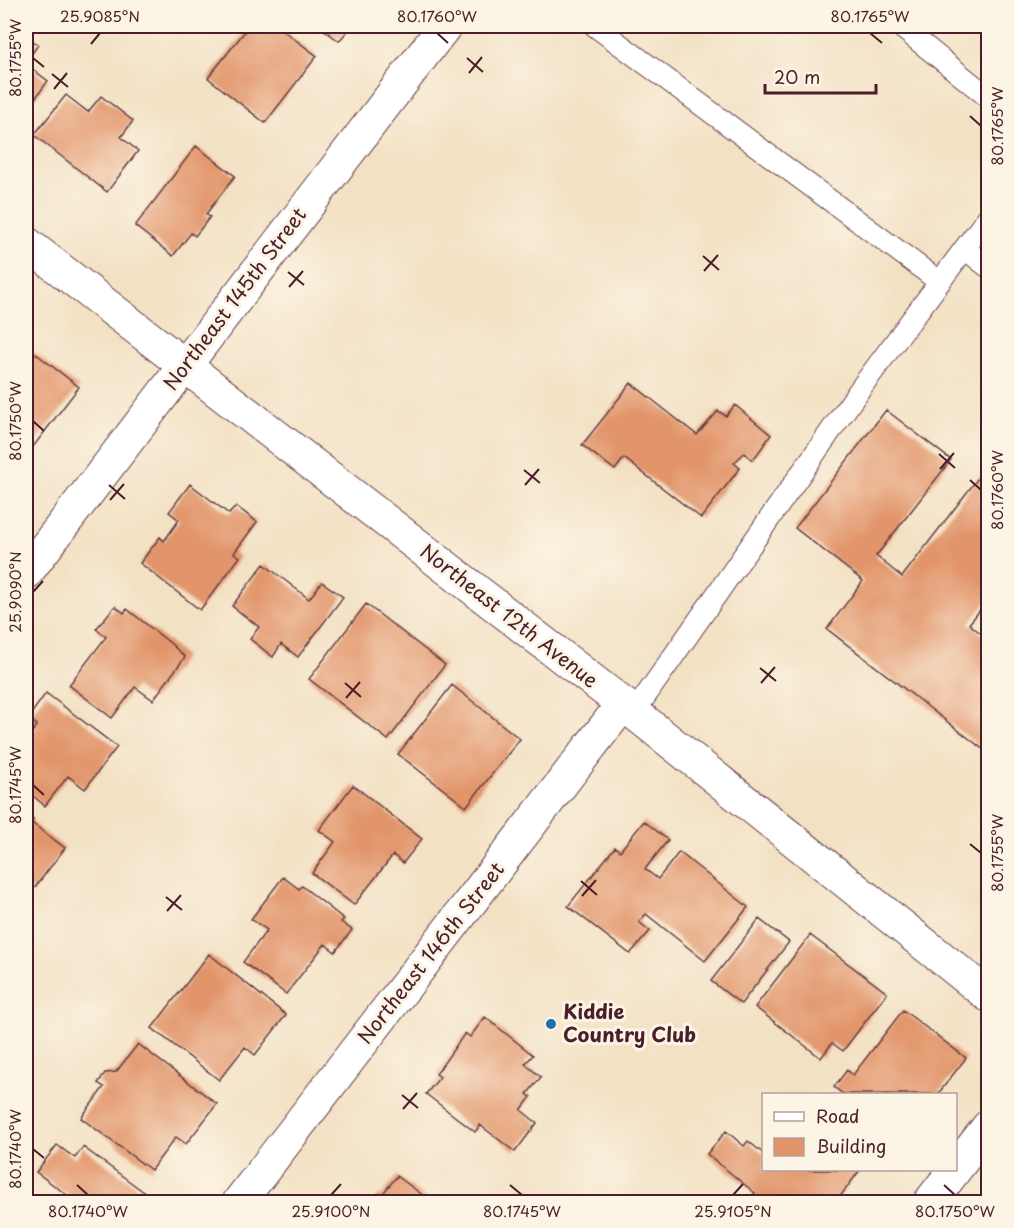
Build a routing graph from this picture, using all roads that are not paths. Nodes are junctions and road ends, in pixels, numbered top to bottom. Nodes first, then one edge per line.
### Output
1 (445, 26) edge
2 (595, 26) edge
3 (900, 26) edge
4 (988, 98) edge
5 (988, 217) edge
6 (26, 243) edge
7 (965, 249) junction
8 (988, 267) edge
9 (940, 282) junction
10 (184, 364) junction
11 (26, 573) edge
12 (628, 709) junction
13 (988, 995) edge
14 (988, 1127) edge
15 (957, 1168) edge
16 (954, 1171) edge
17 (239, 1203) edge
18 (930, 1203) edge

1 - 10 street, Northeast 145th Street
2 - 9 lane
3 - 4 lane
5 - 7 lane
6 - 10 street, Northeast 12th Avenue
7 - 8 lane
7 - 9 lane
9 - 12 lane
10 - 11 street, Northeast 145th Street
10 - 12 street, Northeast 12th Avenue
12 - 13 street, Northeast 12th Avenue
12 - 17 street, Northeast 146th Street
14 - 15 street
16 - 18 street

